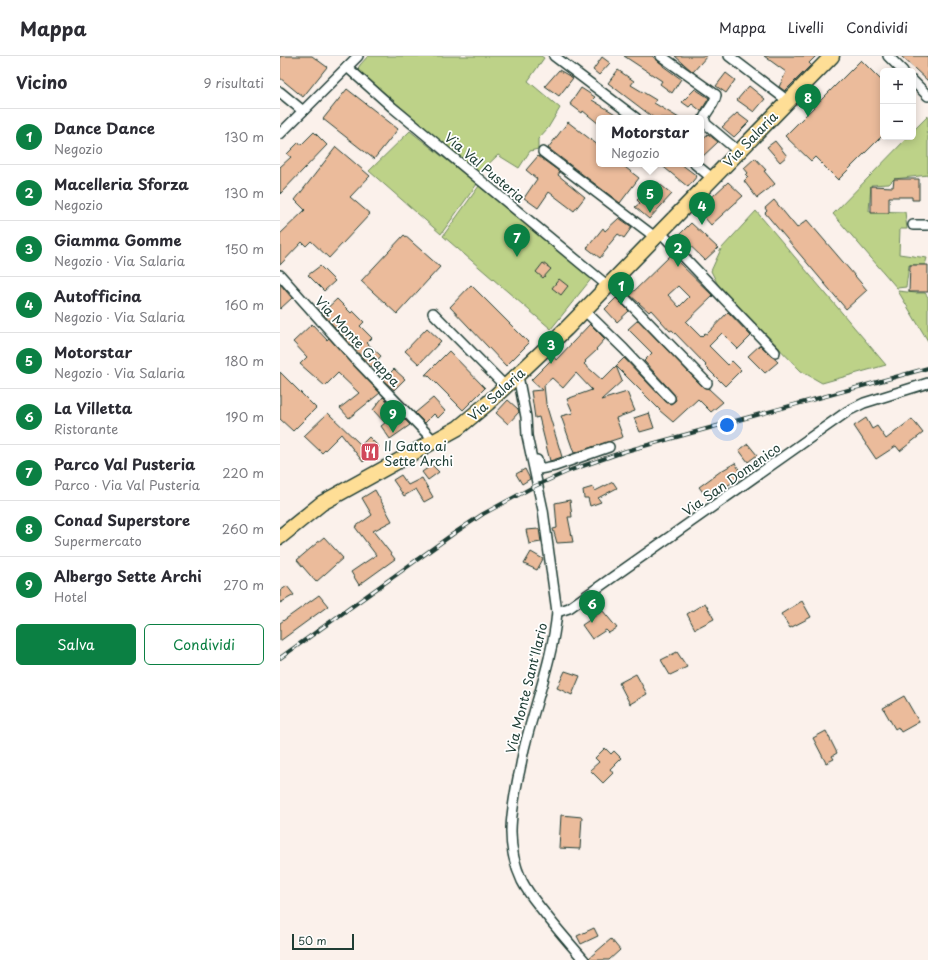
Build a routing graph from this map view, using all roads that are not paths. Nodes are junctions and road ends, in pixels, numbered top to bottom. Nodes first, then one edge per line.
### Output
1 (358, 56) edge
2 (554, 56) edge
3 (661, 56) edge
4 (729, 56) edge
5 (832, 56) edge
6 (888, 56) edge
7 (346, 68) junction
8 (900, 68) edge
9 (916, 84) edge
10 (280, 92) edge
11 (928, 96) edge
12 (788, 101) junction
13 (303, 111) junction
14 (632, 115) edge
15 (280, 134) edge
16 (738, 151) junction
17 (543, 152) dead end
18 (699, 167) edge
19 (712, 178) junction
20 (913, 225) dead end
21 (928, 225) edge
22 (658, 234) junction
23 (280, 275) edge
24 (609, 285) junction
25 (584, 310) junction
26 (434, 313) dead end
27 (775, 352) dead end
28 (518, 376) junction
29 (707, 382) dead end
30 (928, 383) edge
31 (506, 387) junction
32 (670, 398) dead end
33 (526, 427) junction
34 (434, 441) junction
35 (609, 447) dead end
36 (280, 537) edge
37 (557, 612) junction
38 (584, 960) edge

1 - 7 street
2 - 14 street
3 - 16 street
4 - 12 street
5 - 12 main road, Via Salaria
6 - 8 street
7 - 13 street
7 - 24 street, Via Val Pusteria
9 - 11 street
10 - 13 street
12 - 16 main road, Via Salaria
13 - 15 street
16 - 19 main road, Via Salaria
17 - 22 street
18 - 19 street
19 - 22 main road, Via Salaria
20 - 21 street
22 - 24 main road, Via Salaria
22 - 27 street
23 - 34 street, Via Monte Grappa
24 - 25 main road, Via Salaria
24 - 29 street, Via Val Pusteria
25 - 28 main road, Via Salaria
25 - 32 street
26 - 31 street
28 - 31 main road, Via Salaria
28 - 33 street, Via Monte Sant'Ilario
30 - 37 street, Via San Domenico
31 - 34 main road, Via Salaria
33 - 35 street
33 - 37 street, Via Monte Sant'Ilario
34 - 36 main road, Via Salaria
37 - 38 street, Via Monte Sant'Ilario

